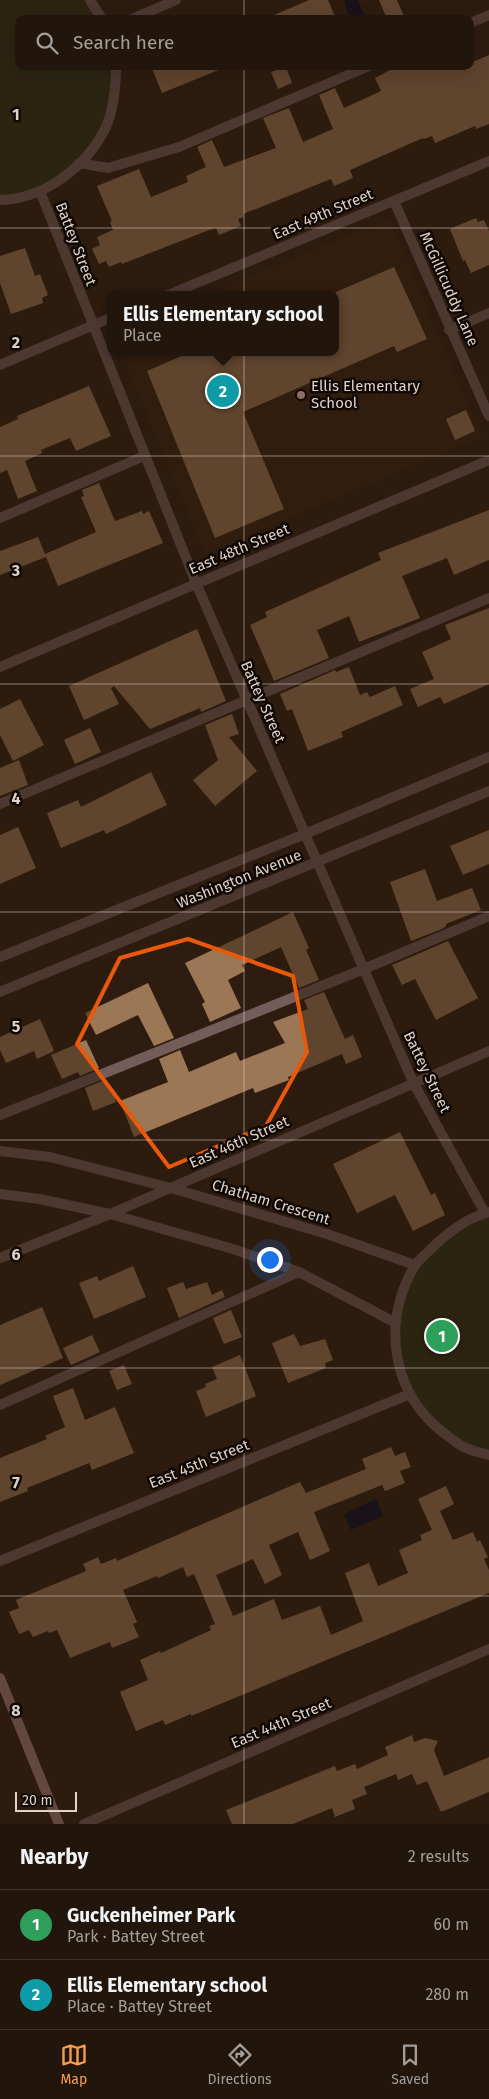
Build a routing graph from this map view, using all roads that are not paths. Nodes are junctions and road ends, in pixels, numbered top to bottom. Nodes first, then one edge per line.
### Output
1 (90, 0) edge
2 (176, 0) edge
3 (99, 15) edge
4 (141, 15) edge
5 (489, 15) edge
6 (474, 21) edge
7 (116, 70) edge
8 (360, 70) edge
9 (489, 162) edge
10 (79, 163) junction
11 (40, 191) junction
12 (4, 200) edge
13 (394, 201) junction
14 (0, 208) edge
15 (178, 291) edge
16 (489, 313) edge
17 (107, 319) edge
18 (92, 326) junction
19 (450, 330) junction
20 (0, 364) edge
21 (489, 416) edge
22 (144, 456) junction
23 (489, 460) edge
24 (0, 518) edge
25 (196, 583) junction
26 (489, 598) edge
27 (0, 666) edge
28 (247, 701) junction
29 (489, 757) edge
30 (489, 791) edge
31 (0, 804) edge
32 (305, 834) junction
33 (318, 863) junction
34 (489, 916) edge
35 (0, 957) edge
36 (364, 970) junction
37 (0, 992) edge
38 (489, 1050) edge
39 (413, 1082) junction
40 (0, 1115) edge
41 (0, 1151) edge
42 (171, 1188) junction
43 (0, 1194) edge
44 (487, 1213) edge
45 (110, 1214) junction
46 (0, 1258) edge
47 (415, 1265) junction
48 (299, 1272) junction
49 (394, 1322) junction
50 (410, 1394) junction
51 (0, 1405) edge
52 (489, 1455) edge
53 (0, 1561) edge
54 (489, 1649) edge
55 (0, 1678) edge
56 (60, 1824) edge
57 (84, 1824) edge

1 - 3 street
2 - 4 street
5 - 6 street
7 - 10 street, Battey Street
8 - 10 street
9 - 13 street, East 49th Street
10 - 11 street, Battey Street
11 - 12 street, Battey Street
11 - 18 street, Battey Street
12 - 14 street
13 - 15 street, East 49th Street
13 - 19 street, McGillicuddy Lane
16 - 19 street
17 - 18 street
18 - 20 street
18 - 22 street, Battey Street
19 - 21 street, McGillicuddy Lane
22 - 24 street
22 - 25 street, Battey Street
23 - 25 street, East 48th Street
25 - 27 street, East 48th Street
25 - 28 street, Battey Street
26 - 28 street
28 - 31 street
28 - 32 street, Battey Street
29 - 32 street, Washington Avenue
30 - 33 street, Washington Avenue
32 - 33 street, Battey Street
32 - 35 street, Washington Avenue
33 - 36 street, Battey Street
33 - 37 street, Washington Avenue
34 - 36 street
36 - 39 street, Battey Street
36 - 40 street
38 - 39 street, East 46th Street
39 - 42 street, East 46th Street
39 - 44 street, Battey Street
41 - 42 street, Chatham Crescent
42 - 45 street, East 46th Street
42 - 47 street, Chatham Crescent
43 - 45 street
44 - 47 street, Battey Street
45 - 46 street, East 46th Street
45 - 48 street
47 - 49 street, Battey Street
48 - 49 street
48 - 51 street
49 - 50 street, Battey Street
50 - 52 street, Battey Street
50 - 53 street, East 45th Street
54 - 57 street, East 44th Street
55 - 56 street

